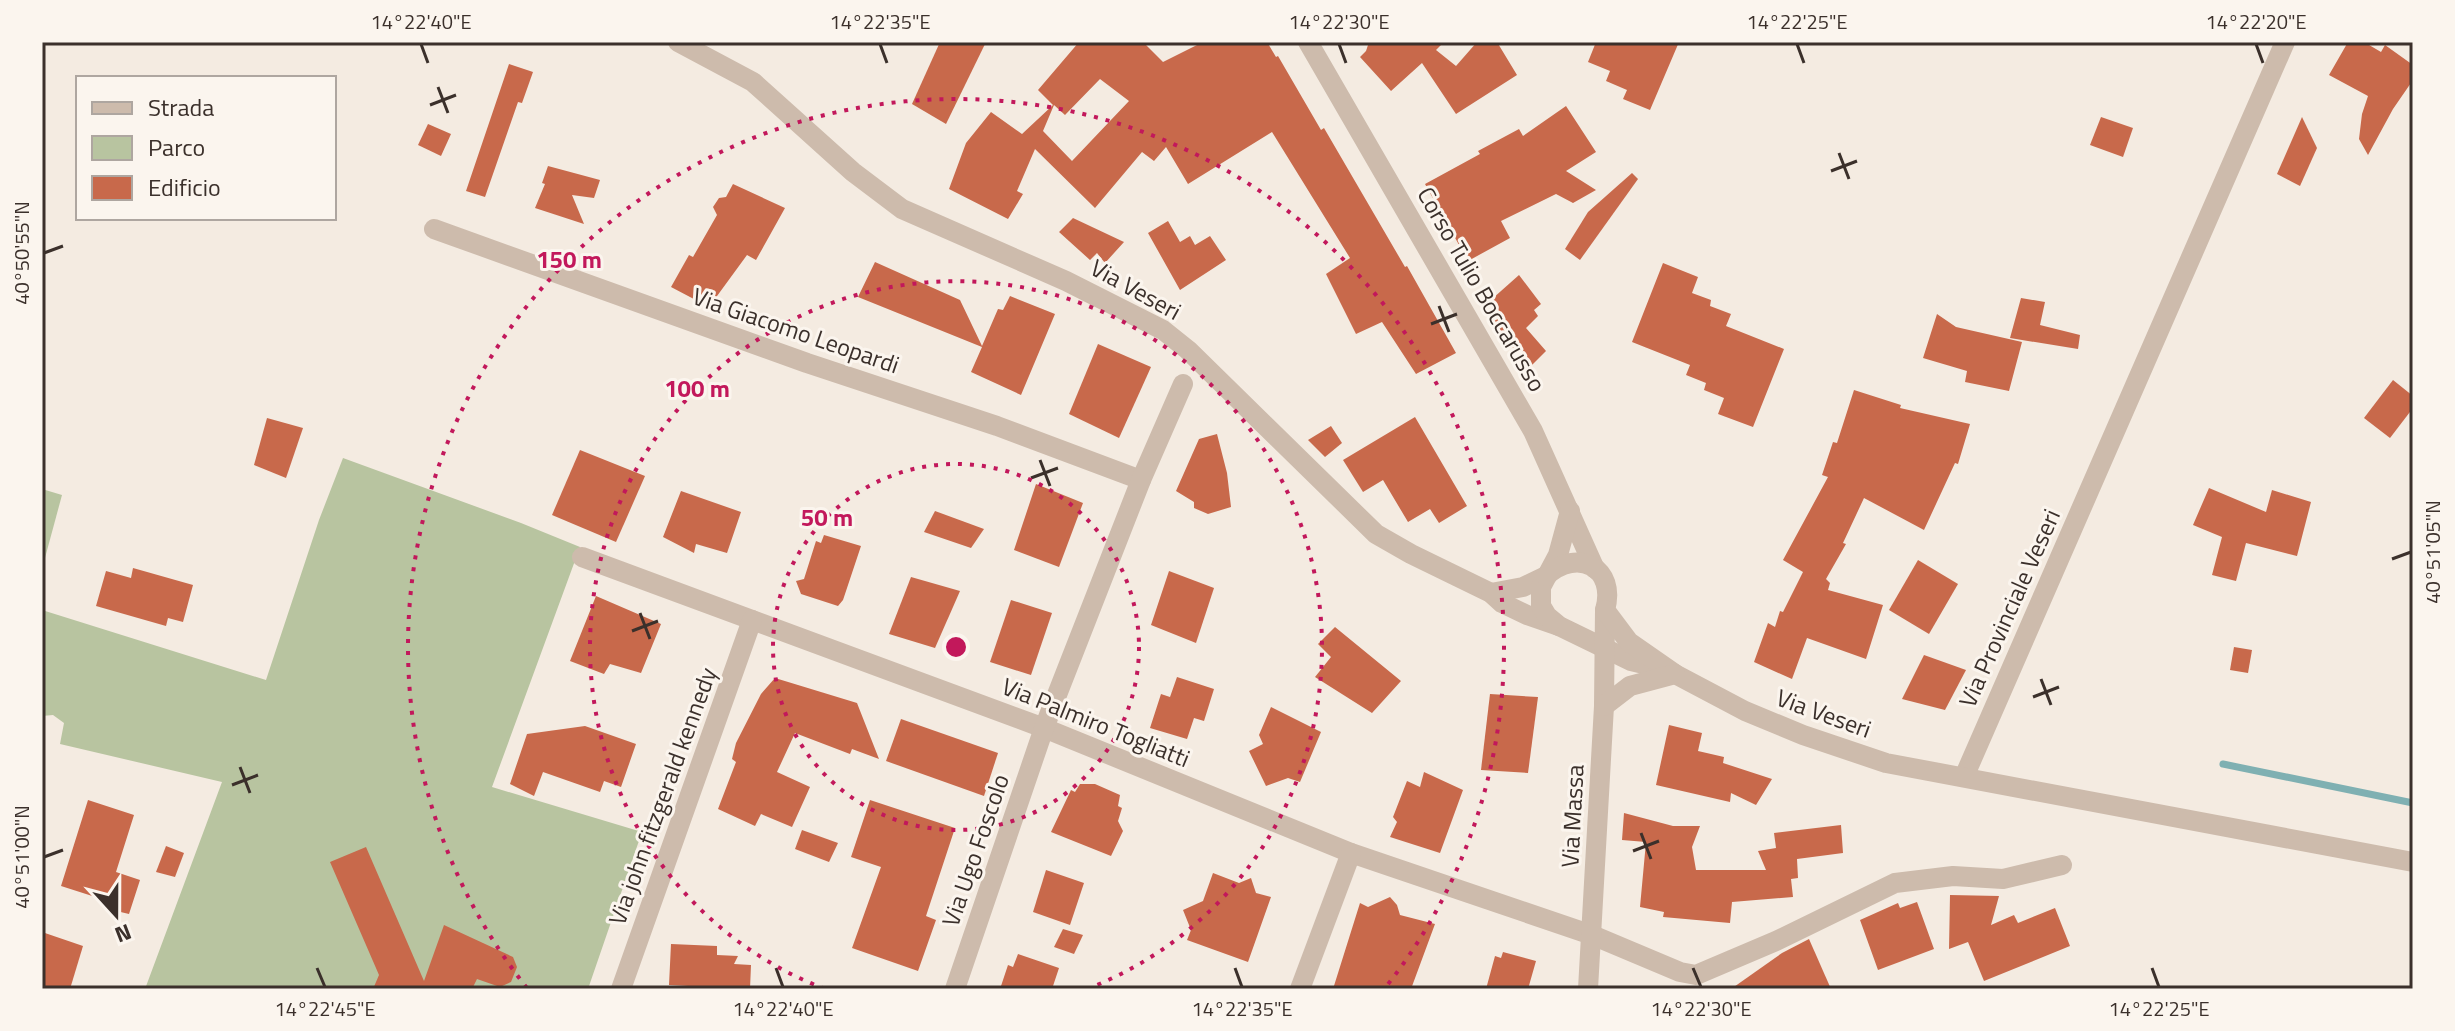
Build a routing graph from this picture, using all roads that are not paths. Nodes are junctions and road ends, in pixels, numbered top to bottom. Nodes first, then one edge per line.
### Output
1 (678, 42) edge
2 (1308, 42) edge
3 (2285, 42) edge
4 (434, 229) dead end
5 (1183, 384) dead end
6 (1141, 480) junction
7 (1570, 511) junction
8 (582, 557) dead end
9 (1595, 569) junction
10 (1546, 576) junction
11 (1491, 593) junction
12 (1605, 610) junction
13 (752, 620) junction
14 (1564, 628) junction
15 (1604, 646) junction
16 (1675, 674) junction
17 (1604, 706) junction
18 (1044, 728) junction
19 (1964, 777) junction
20 (1351, 853) junction
21 (2413, 862) edge
22 (2062, 865) dead end
23 (1592, 935) junction
24 (621, 989) edge
25 (955, 989) edge
26 (1300, 989) edge
27 (1588, 989) edge

1 - 11 street, Via Veseri
2 - 7 street, Corso Tulio Boccarusso
3 - 19 street, Via Provinciale Veseri
4 - 6 street, Via Giacomo Leopardi
5 - 6 street
6 - 18 street
7 - 9 street, Corso Tulio Boccarusso
7 - 10 street
8 - 13 street, Via Palmiro Togliatti
9 - 10 street
9 - 12 street
10 - 11 street
10 - 14 street
11 - 14 street, Via Veseri
12 - 14 street
12 - 15 street, Via Massa
12 - 16 street, Via Veseri
13 - 18 street, Via Palmiro Togliatti
13 - 24 street, Via john fitzgerald kennedy
14 - 15 street, Via Veseri
15 - 16 street, Via Veseri
15 - 17 street, Via Massa
16 - 17 street
16 - 19 street, Via Veseri
17 - 23 street, Via Massa
18 - 20 street, Via Palmiro Togliatti
18 - 25 street, Via Ugo Foscolo
19 - 21 street
20 - 23 street, Via Palmiro Togliatti
20 - 26 street
22 - 23 street, Via Palmiro Togliatti
23 - 27 street, Via Massa

